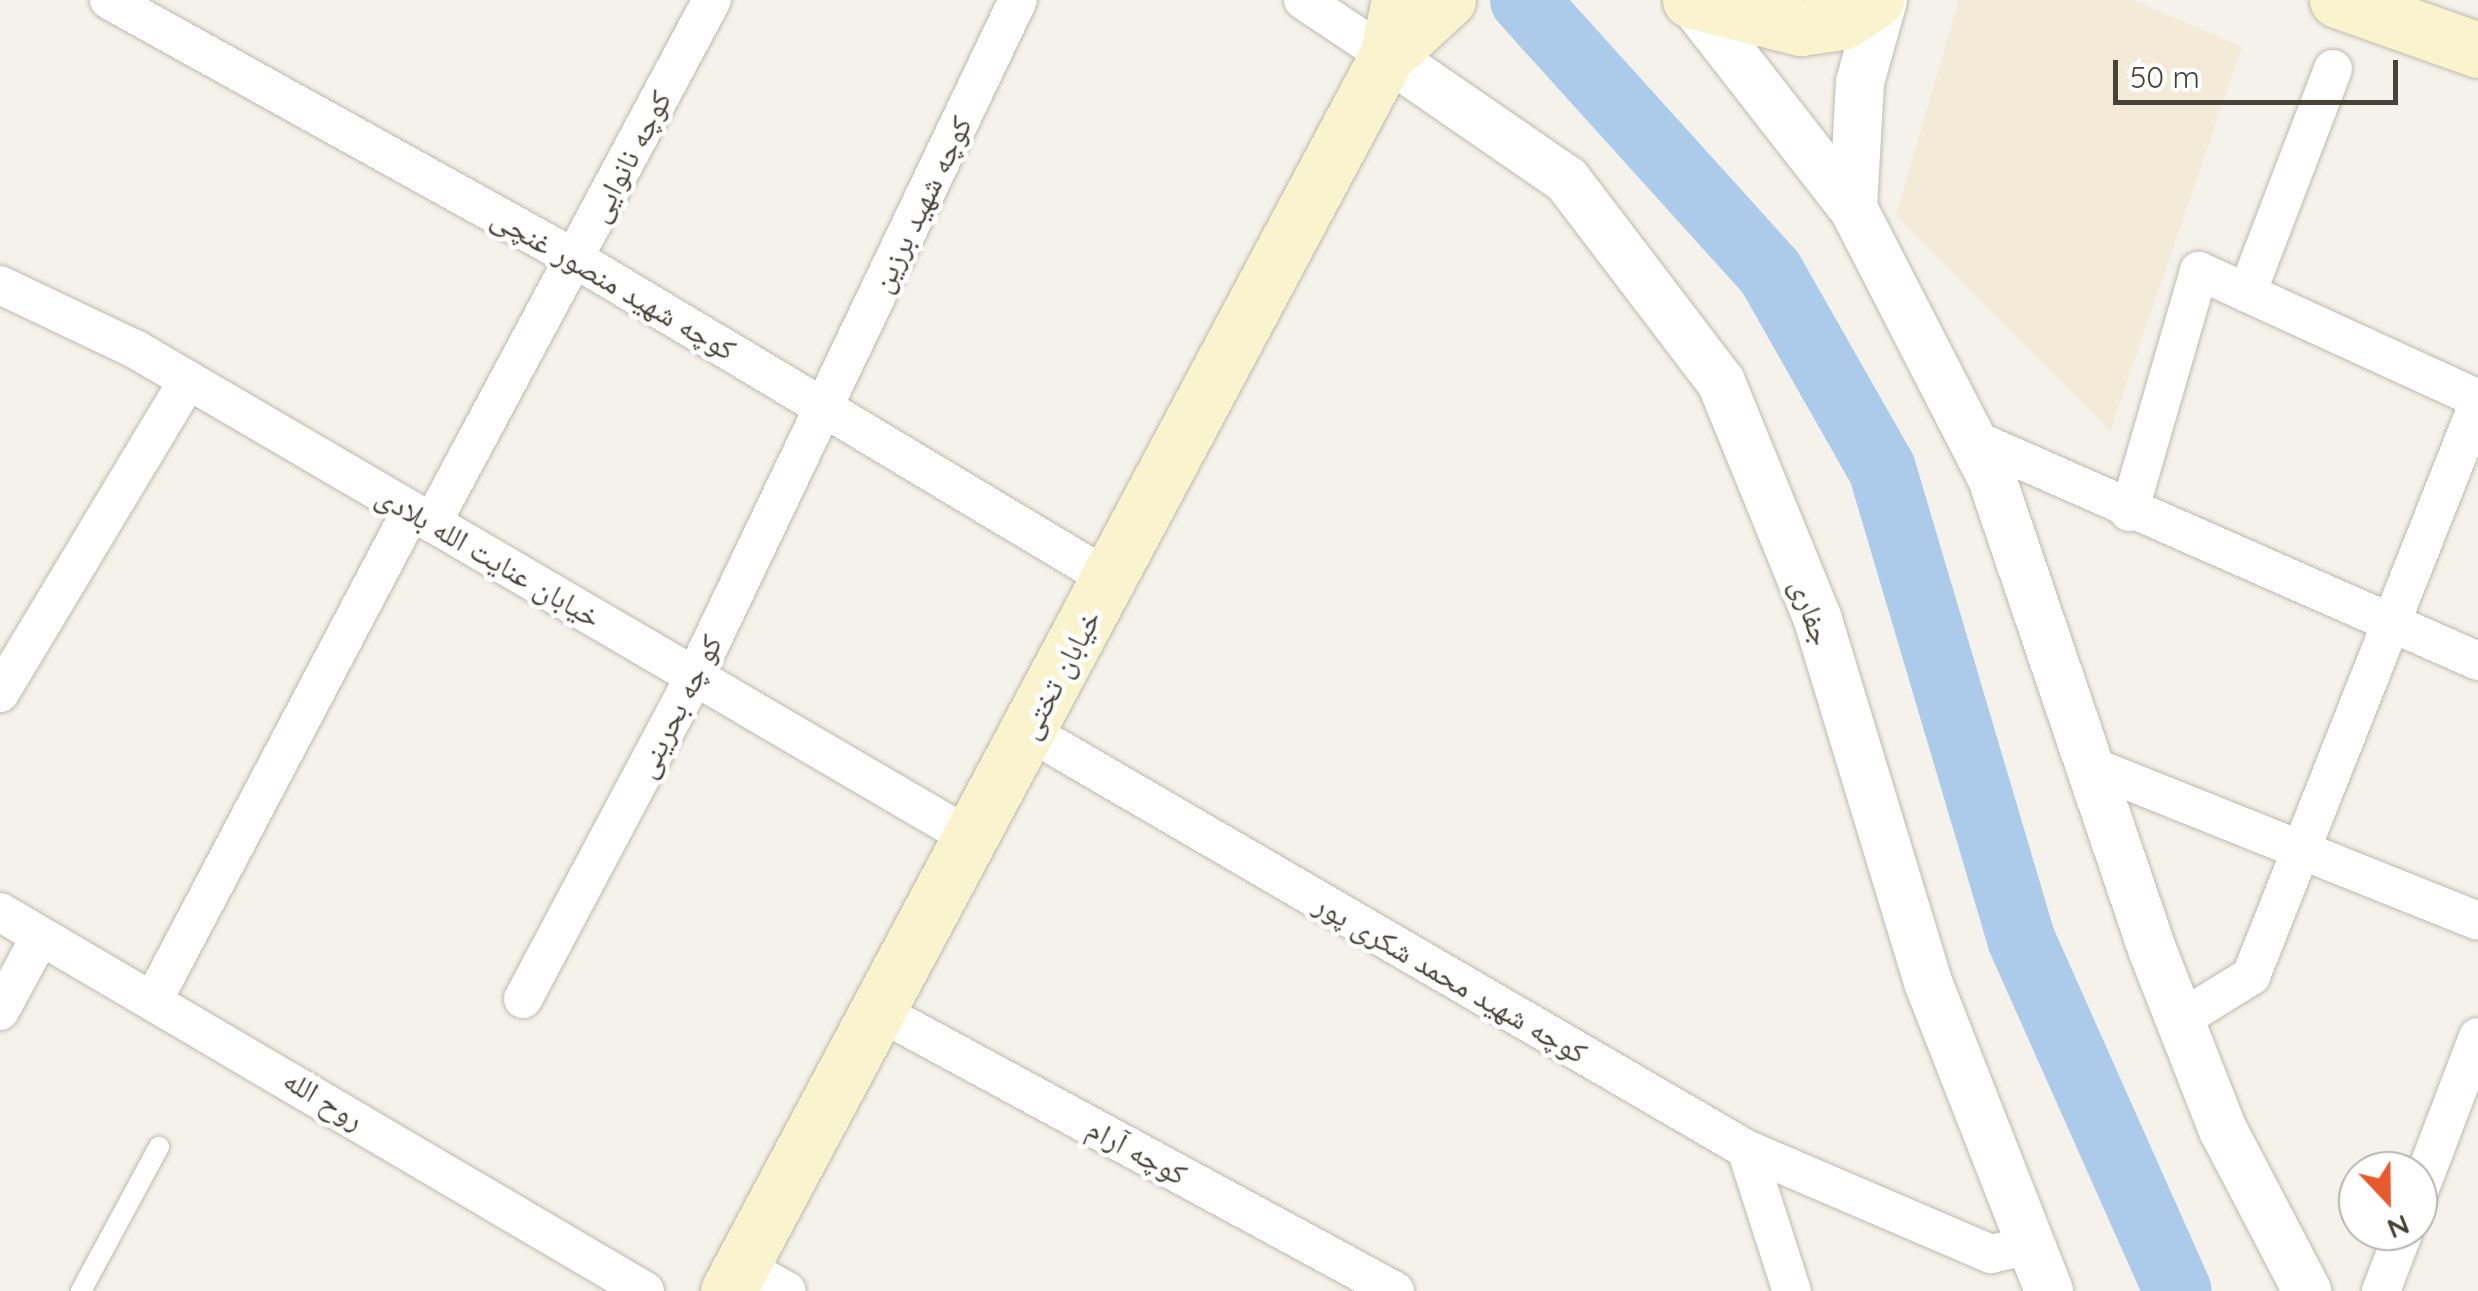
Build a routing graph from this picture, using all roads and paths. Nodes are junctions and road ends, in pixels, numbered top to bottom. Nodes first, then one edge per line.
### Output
1 (109, 0) edge
2 (712, 0) edge
3 (1018, 0) edge
4 (1303, 0) edge
5 (1690, 0) edge
6 (1880, 0) edge
7 (2337, 0) edge
8 (1412, 17) edge
9 (2478, 50) edge
10 (2333, 69) dead end
11 (1853, 208) junction
12 (574, 258) junction
13 (0, 285) edge
14 (2247, 292) junction
15 (188, 380) junction
16 (2478, 401) edge
17 (823, 408) junction
18 (1971, 438) junction
19 (2129, 512) junction
20 (422, 517) junction
21 (1111, 580) junction
22 (2388, 622) junction
23 (2478, 662) edge
24 (695, 676) junction
25 (0, 693) edge
26 (1028, 731) junction
27 (2086, 764) junction
28 (971, 838) junction
29 (2300, 850) junction
30 (0, 912) edge
31 (2478, 921) edge
32 (40, 937) junction
33 (154, 998) junction
34 (522, 999) dead end
35 (0, 1011) edge
36 (878, 1011) junction
37 (2180, 1020) junction
38 (2478, 1037) edge
39 (159, 1147) dead end
40 (1746, 1150) junction
41 (2434, 1151) edge
42 (2031, 1245) junction
43 (2396, 1251) edge
44 (752, 1283) edge
45 (81, 1291) edge
46 (644, 1291) edge
47 (1395, 1291) edge
48 (1792, 1291) edge
49 (2049, 1291) edge
50 (2307, 1291) edge
51 (2381, 1291) edge

1 - 12 street, کوچه شهید منصور غنچی
2 - 12 street, کوچه نانوایی
3 - 17 street, کوچه شهید برزین
4 - 8 street
5 - 6 main road
5 - 11 street
6 - 11 street
7 - 9 main road
8 - 21 main road, خیابان تختی
8 - 42 street, جفاری
10 - 14 street
11 - 18 street
12 - 17 street, کوچه شهید منصور غنچی
12 - 20 street, کوچه نانوایی
13 - 15 street, خیابان عنایت الله بلادی
14 - 16 street
14 - 19 street
15 - 20 street, خیابان عنایت الله بلادی
15 - 25 street
16 - 22 street
17 - 21 street, کوچه شهید منصور غنچی
17 - 24 street, کو چه بحرینی
18 - 19 street
18 - 27 street
19 - 22 street
20 - 24 street, خیابان عنایت الله بلادی
20 - 33 street, کوچه نانوایی
21 - 26 main road, خیابان تختی
22 - 23 street
22 - 29 street
24 - 28 street, خیابان عنایت الله بلادی
24 - 34 street, کو چه بحرینی
26 - 28 main road, خیابان تختی
26 - 40 street, کوچه شهید محمد شکری پور
27 - 29 street
27 - 37 street
28 - 36 main road, خیابان تختی
29 - 31 street
29 - 37 street
30 - 32 street, روح الله
32 - 33 street, روح الله
32 - 35 street
33 - 46 street, روح الله
36 - 44 main road, خیابان تختی
36 - 47 street, کوچه آرام
37 - 50 street
38 - 41 street
39 - 45 lane
40 - 42 street, کوچه شهید محمد شکری پور
40 - 48 street
42 - 49 street, جفاری
43 - 51 street

